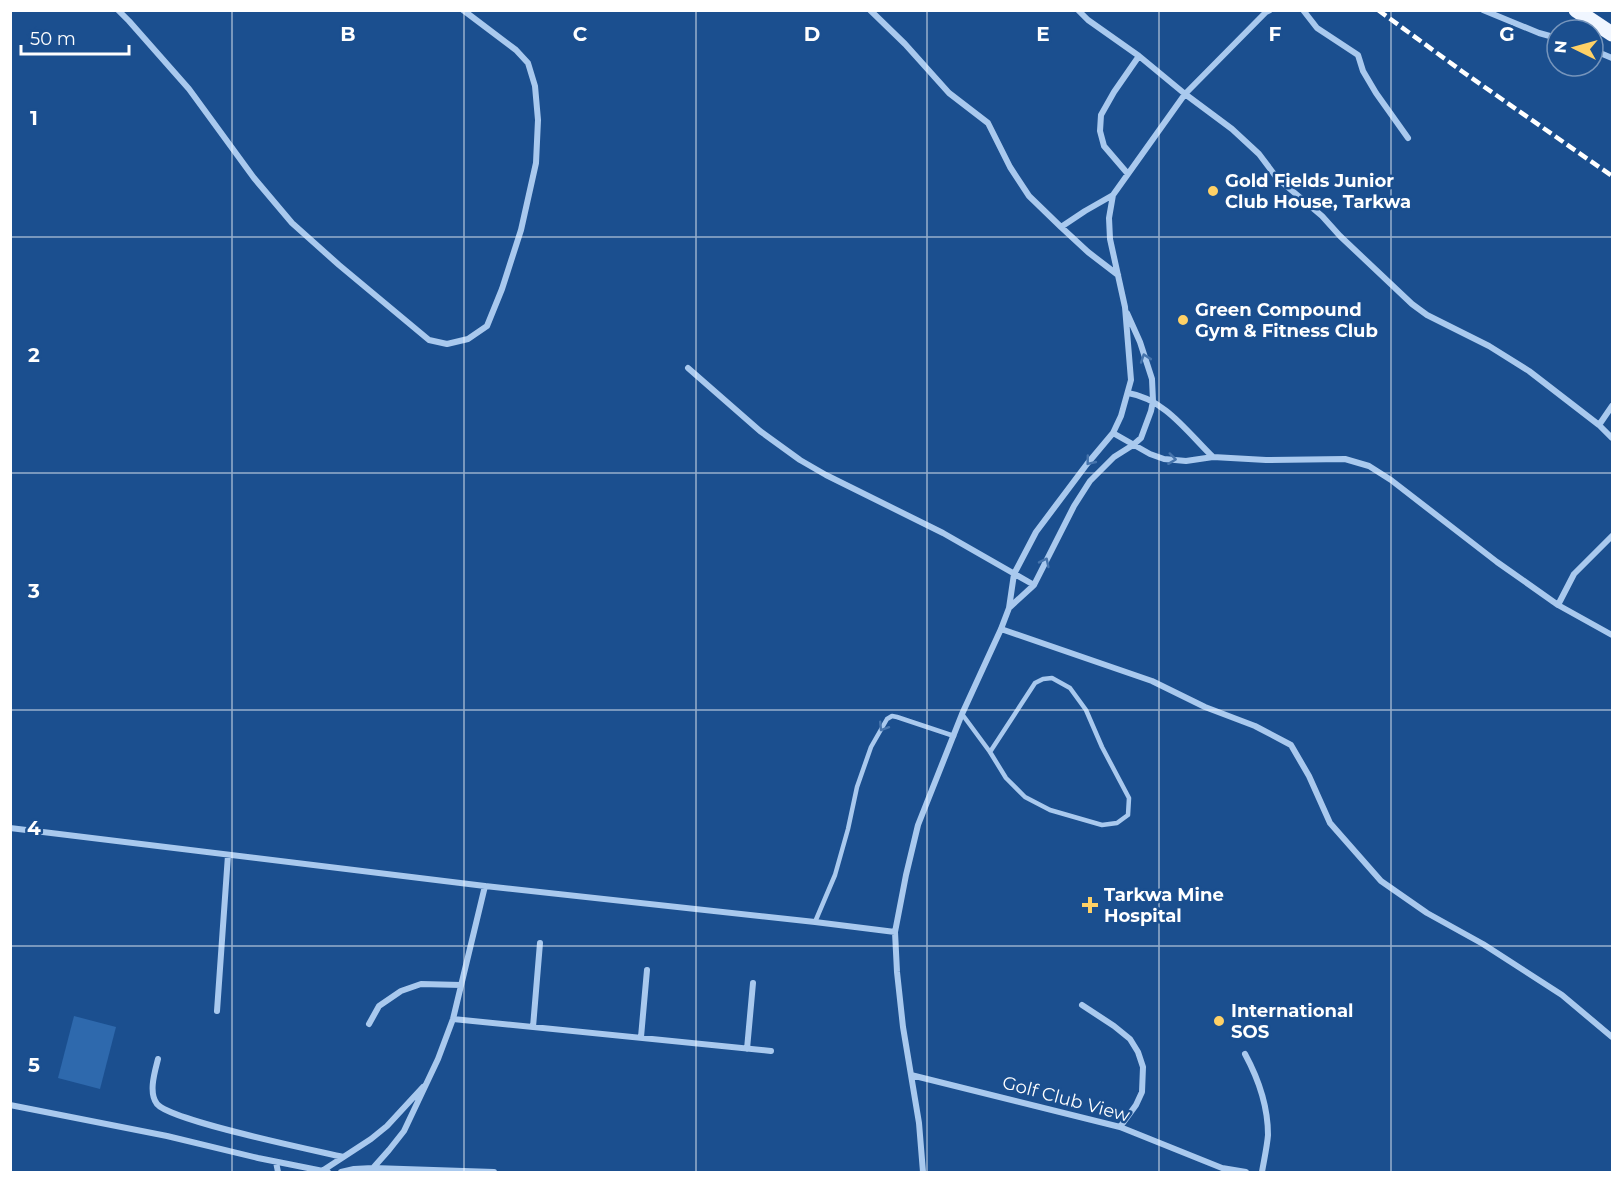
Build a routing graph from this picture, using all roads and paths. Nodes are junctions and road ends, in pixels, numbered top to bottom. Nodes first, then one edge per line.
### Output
1 (118, 10) edge
2 (463, 10) edge
3 (870, 10) edge
4 (1078, 10) edge
5 (1270, 10) edge
6 (1302, 10) edge
7 (1484, 10) edge
8 (1576, 10) edge
9 (1612, 34) edge
10 (1545, 35) edge
11 (1139, 56) junction
12 (1185, 94) junction
13 (1408, 138) dead end
14 (1128, 174) junction
15 (1113, 195) junction
16 (1061, 227) junction
17 (1119, 275) junction
18 (1125, 307) junction
19 (687, 368) dead end
20 (1128, 393) junction
21 (1153, 401) junction
22 (1612, 406) edge
23 (1599, 425) junction
24 (1113, 433) junction
25 (1612, 438) edge
26 (1133, 445) junction
27 (1213, 457) junction
28 (1061, 500) junction
29 (1074, 506) junction
30 (1612, 536) edge
31 (1014, 574) junction
32 (1034, 585) junction
33 (1558, 605) junction
34 (1009, 608) junction
35 (1001, 629) junction
36 (1612, 635) edge
37 (962, 714) junction
38 (954, 736) junction
39 (990, 752) junction
40 (10, 828) edge
41 (228, 855) junction
42 (485, 886) junction
43 (815, 922) junction
44 (895, 932) junction
45 (540, 943) dead end
46 (647, 970) dead end
47 (753, 983) dead end
48 (461, 985) junction
49 (1082, 1005) dead end
50 (217, 1011) dead end
51 (453, 1019) junction
52 (369, 1024) dead end
53 (532, 1028) junction
54 (1612, 1036) edge
55 (641, 1037) junction
56 (747, 1049) junction
57 (771, 1051) dead end
58 (1245, 1054) dead end
59 (158, 1059) dead end
60 (911, 1075) junction
61 (426, 1085) junction
62 (10, 1105) edge
63 (1120, 1127) junction
64 (343, 1158) junction
65 (276, 1162) junction
66 (373, 1168) junction
67 (325, 1172) edge
68 (278, 1173) edge
69 (341, 1173) edge
70 (494, 1173) edge
71 (923, 1173) edge
72 (1246, 1173) edge
73 (1262, 1173) edge

1 - 2 street
3 - 16 street
4 - 11 street
5 - 12 street
6 - 13 street
7 - 10 street
8 - 9 main road
11 - 12 street
11 - 14 street
12 - 14 street
12 - 23 street
14 - 15 street
15 - 16 street
15 - 17 street
16 - 17 street
17 - 18 street
18 - 20 street
21 -> 18 street
19 - 31 street
20 - 21 street
20 - 24 street
21 - 26 street
21 - 27 street
22 - 23 street
23 - 25 street
24 - 26 street
24 -> 28 street
26 -> 27 street
26 - 29 street
27 - 33 street
28 - 29 street
28 - 31 street
32 -> 29 street
30 - 33 street
31 - 32 street
31 - 34 street
32 - 34 street
33 - 36 street
34 - 35 street
35 - 37 street
35 - 54 street
37 - 38 street
37 - 39 lane
38 -> 43 lane
38 - 44 street
39 - 39 lane
40 - 41 street
41 - 42 street
41 - 50 street
42 - 43 street
42 - 48 street
43 - 44 street
44 - 60 street
45 - 53 street
46 - 55 street
47 - 56 street
48 - 51 street
48 - 52 street
49 - 63 street
51 - 53 street
51 - 61 street
53 - 55 street
55 - 56 street
56 - 57 street
58 - 73 street
59 - 64 street
60 - 63 street, Golf Club View
60 - 71 street
61 - 64 street
61 - 66 street
62 - 65 street
63 - 72 street, Golf Club View
64 - 67 street
65 - 67 street
65 - 68 street
66 - 69 street
66 - 70 street

